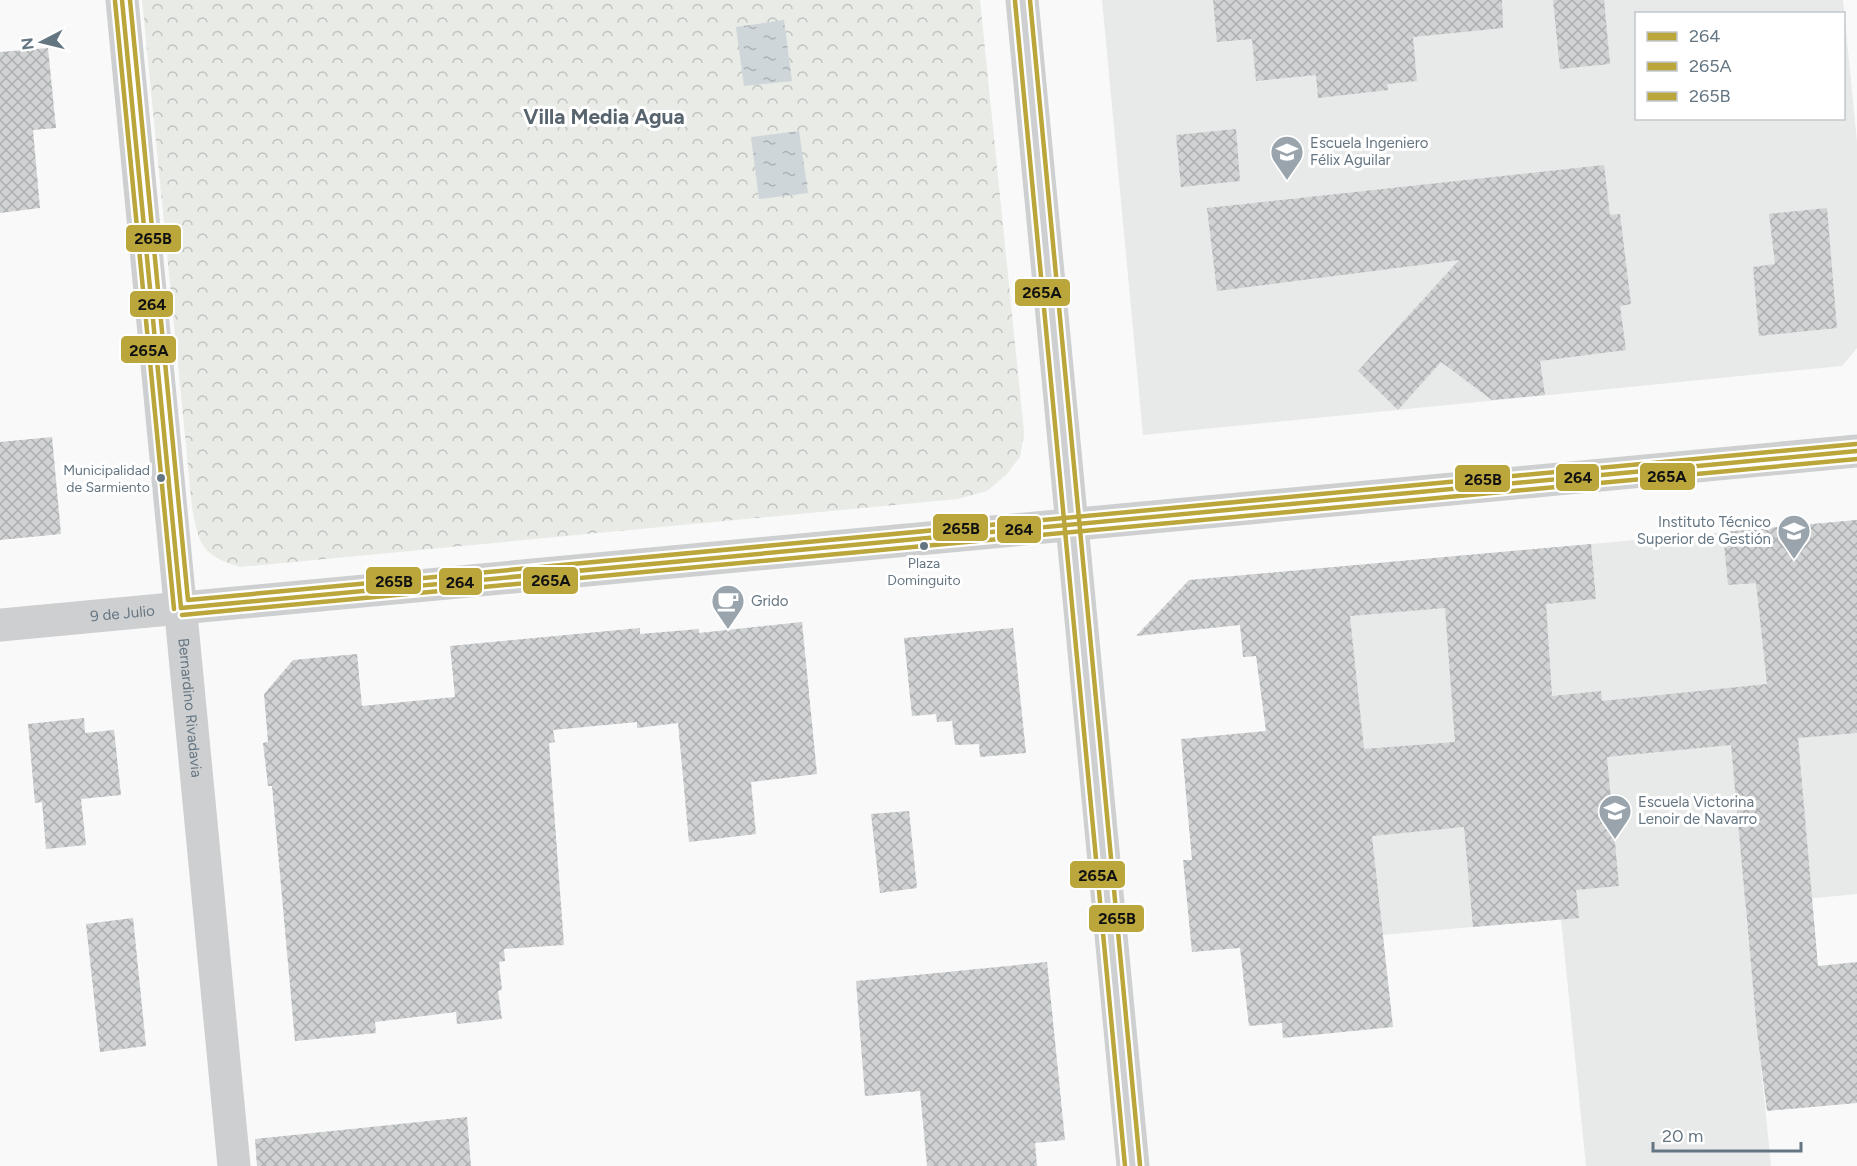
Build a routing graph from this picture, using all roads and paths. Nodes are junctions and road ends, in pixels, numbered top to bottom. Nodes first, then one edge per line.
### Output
1 (122, 0) edge
2 (1022, 0) edge
3 (1857, 451) edge
4 (1071, 525) junction
5 (181, 608) junction
6 (0, 625) edge
7 (234, 1166) edge
8 (1132, 1166) edge

1 - 5 street, Bernardino Rivadavia
2 - 4 street
3 - 4 street, 9 de Julio
4 - 5 street, 9 de Julio
4 - 8 street
5 - 6 street, 9 de Julio
5 - 7 street, Bernardino Rivadavia

